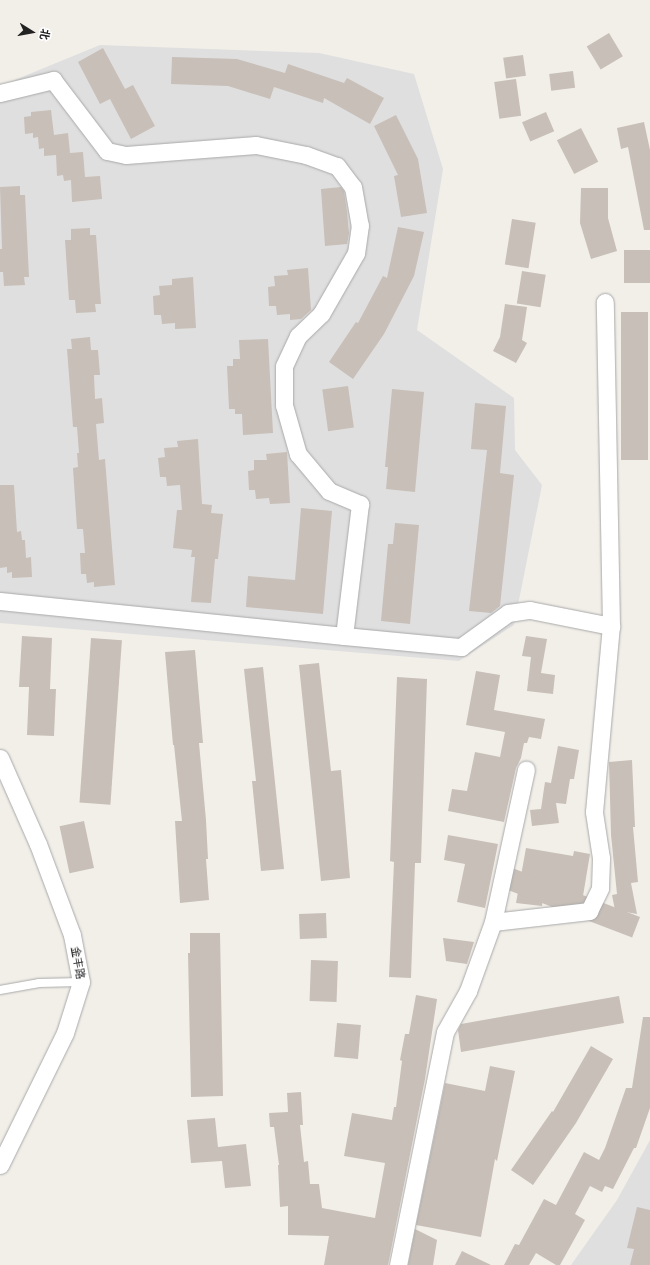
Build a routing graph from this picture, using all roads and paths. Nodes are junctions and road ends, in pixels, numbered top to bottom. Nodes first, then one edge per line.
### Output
1 (0, 92) edge
2 (605, 302) dead end
3 (0, 601) edge
4 (611, 626) junction
5 (344, 636) junction
6 (0, 758) edge
7 (526, 770) dead end
8 (493, 922) junction
9 (81, 982) junction
10 (0, 990) edge
11 (0, 1165) edge
12 (398, 1265) edge

1 - 5 street
2 - 4 street
3 - 5 street
4 - 5 street
4 - 8 street
6 - 9 street, 金丰路
7 - 8 street
8 - 12 street
9 - 10 lane
9 - 11 street, 金丰路

